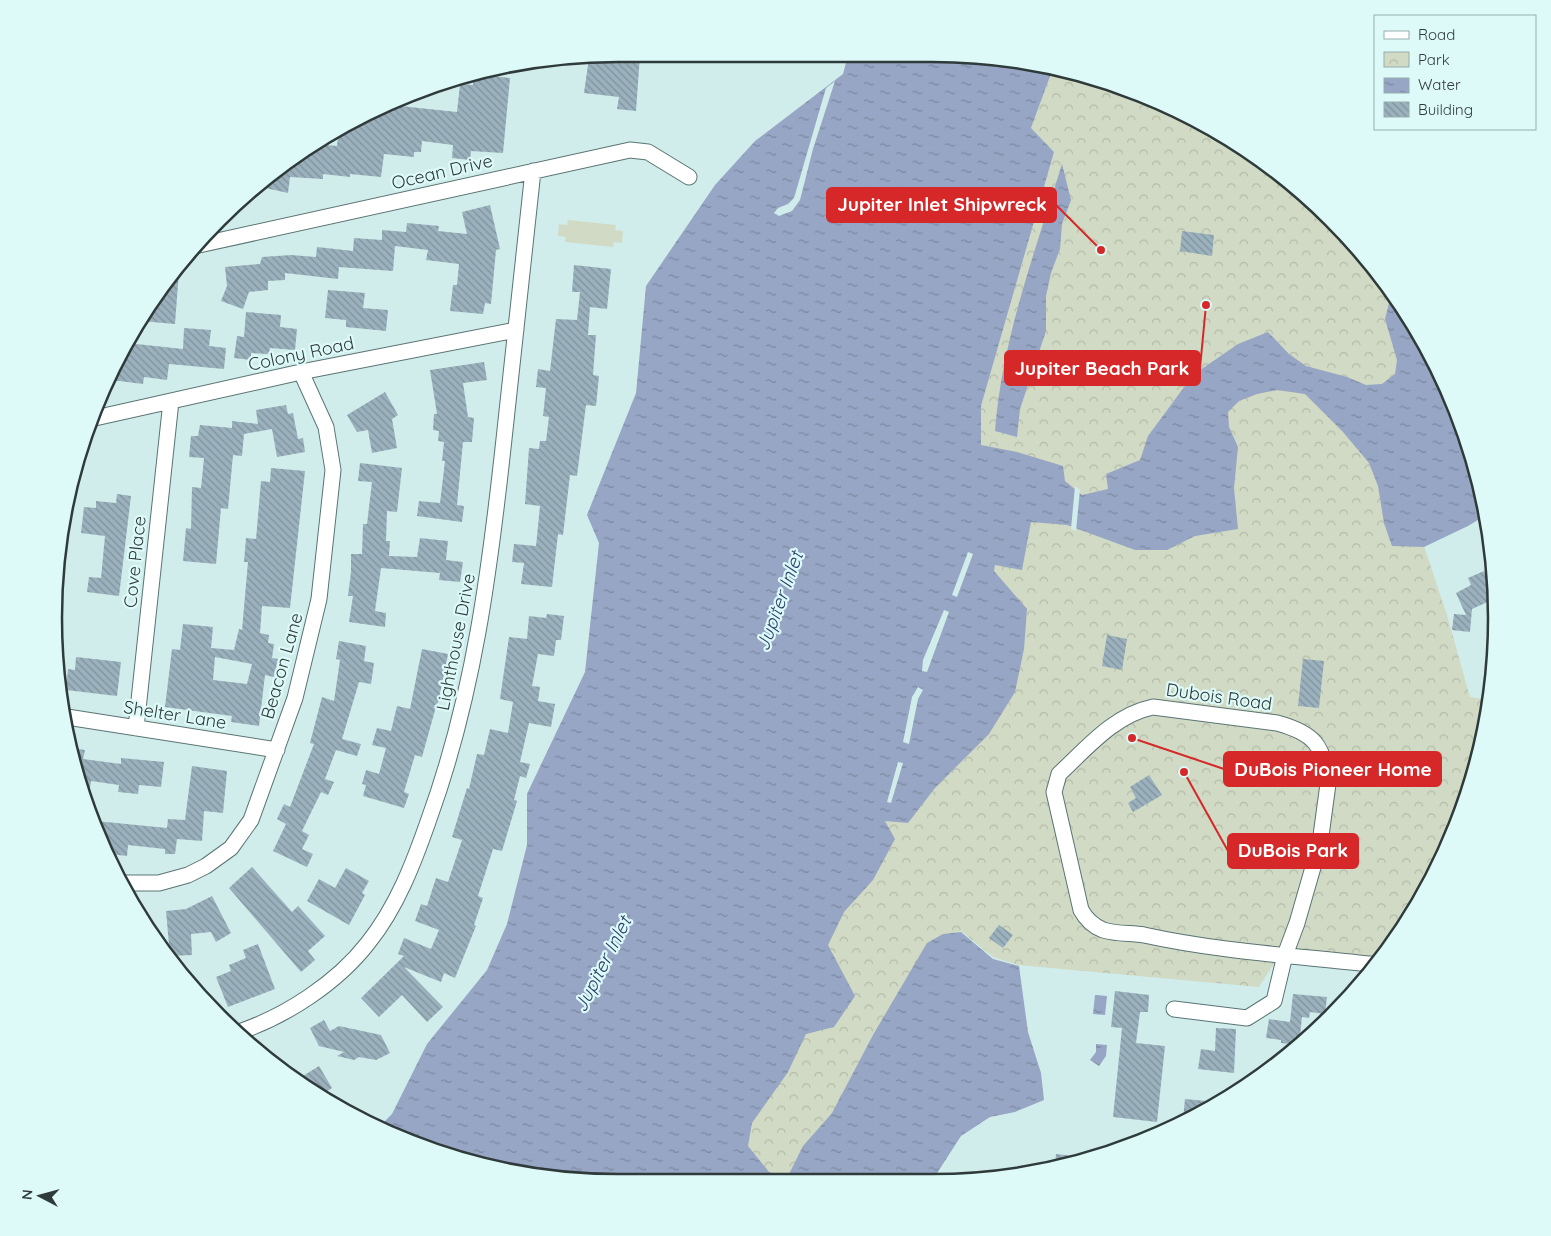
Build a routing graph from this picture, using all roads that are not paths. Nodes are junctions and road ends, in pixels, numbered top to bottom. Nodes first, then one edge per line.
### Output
1 (533, 171) junction
2 (689, 177) dead end
3 (207, 244) edge
4 (516, 330) junction
5 (301, 372) junction
6 (171, 401) junction
7 (100, 417) edge
8 (71, 717) edge
9 (136, 728) junction
10 (277, 750) junction
11 (131, 884) edge
12 (1285, 954) junction
13 (1368, 964) edge
14 (1174, 1009) dead end
15 (245, 1029) edge

1 - 2 street, Ocean Drive
1 - 3 street, Ocean Drive
1 - 4 street, Lighthouse Drive
4 - 5 street, Colony Road
4 - 15 street, Lighthouse Drive
5 - 6 street, Colony Road
5 - 10 street, Beacon Lane
6 - 7 street, Colony Road
6 - 9 street, Cove Place
8 - 9 street, Shelter Lane
9 - 10 street, Shelter Lane
10 - 11 street, Beacon Lane
12 - 12 street, Dubois Road
12 - 13 street, Dubois Road
12 - 14 street

